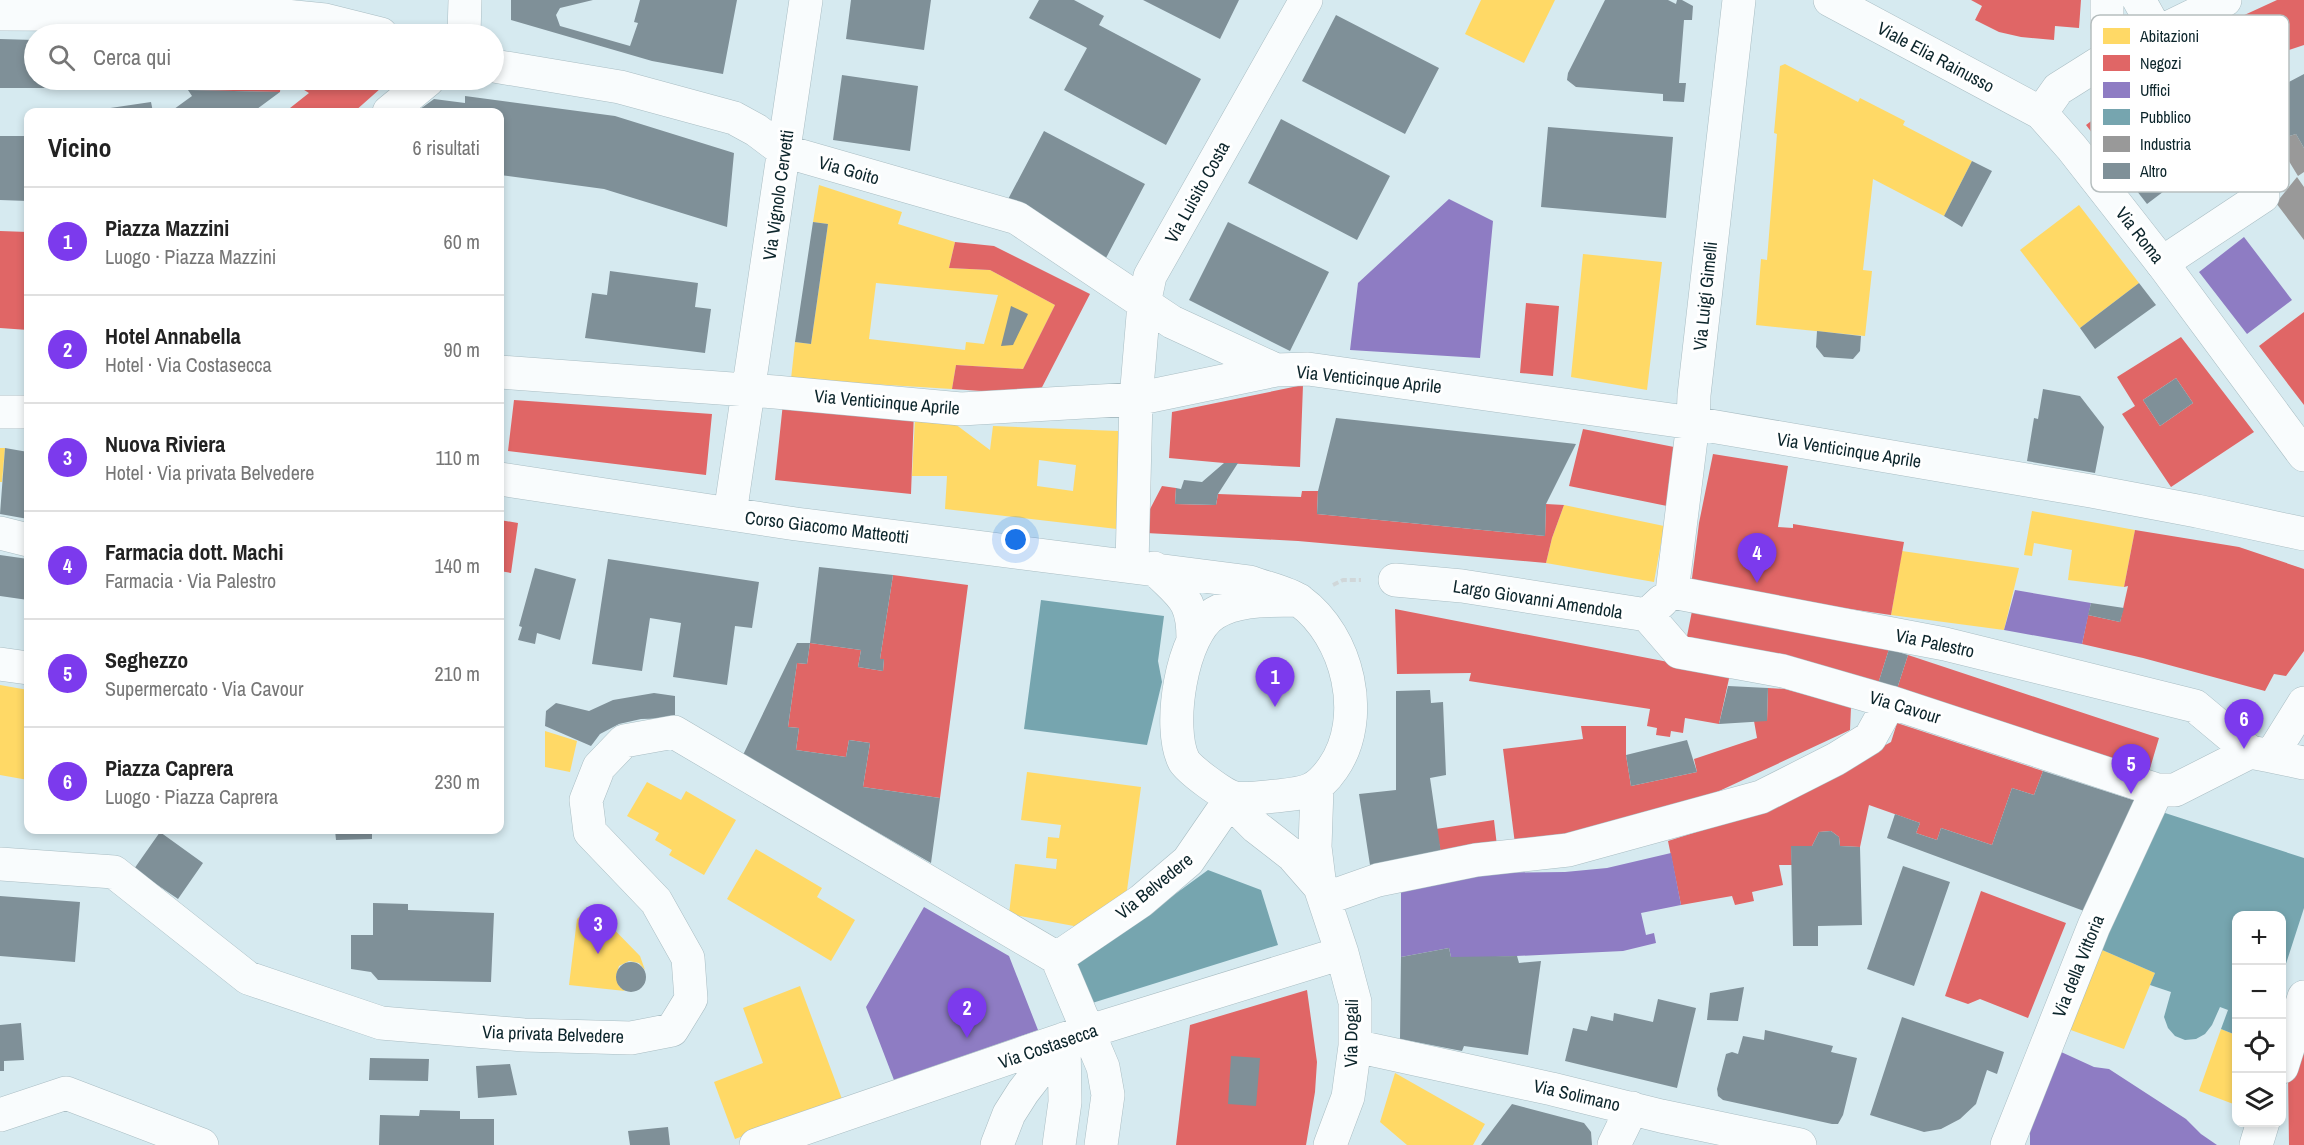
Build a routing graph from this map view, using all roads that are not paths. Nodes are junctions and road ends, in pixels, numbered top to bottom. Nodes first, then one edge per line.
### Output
1 (465, 0) edge
2 (806, 0) edge
3 (1306, 0) edge
4 (1739, 0) edge
5 (1830, 0) edge
6 (2139, 0) edge
7 (2224, 0) edge
8 (156, 7) edge
9 (0, 14) edge
10 (2147, 15) edge
11 (2193, 15) edge
12 (342, 24) edge
13 (464, 24) edge
14 (504, 68) edge
15 (2091, 68) edge
16 (416, 90) edge
17 (394, 108) edge
18 (2041, 113) junction
19 (784, 151) junction
20 (2091, 172) edge
21 (2106, 192) edge
22 (2263, 196) dead end
23 (2162, 263) junction
24 (1144, 304) junction
25 (1276, 370) junction
26 (504, 372) edge
27 (747, 391) junction
28 (1136, 399) junction
29 (0, 412) edge
30 (24, 412) edge
31 (1694, 423) junction
32 (2302, 452) edge
33 (504, 480) edge
34 (730, 514) junction
35 (0, 533) edge
36 (2304, 534) edge
37 (24, 539) edge
38 (1143, 567) junction
39 (1395, 580) road end
40 (1672, 592) junction
41 (1299, 600) junction
42 (1647, 615) junction
43 (1193, 639) junction
44 (0, 664) edge
45 (24, 667) edge
46 (1890, 702) junction
47 (2303, 704) edge
48 (2261, 754) junction
49 (2304, 763) edge
50 (1317, 788) junction
51 (2166, 790) junction
52 (1232, 797) junction
53 (0, 864) edge
54 (1322, 893) junction
55 (1342, 953) junction
56 (1058, 958) junction
57 (2304, 997) edge
58 (1076, 1036) junction
59 (1355, 1046) junction
60 (2286, 1054) edge
61 (1632, 1108) junction
62 (0, 1115) edge
63 (2262, 1127) edge
64 (201, 1145) edge
65 (756, 1145) edge
66 (997, 1145) edge
67 (1059, 1145) edge
68 (1101, 1145) edge
69 (1330, 1145) edge
70 (1614, 1145) edge
71 (1800, 1145) edge
72 (2007, 1145) edge
73 (2256, 1145) edge

1 - 13 street
2 - 19 street, Via Vignolo Cervetti
3 - 24 street, Via Luisito Costa
4 - 31 street, Via Luigi Gimelli
5 - 18 street, Viale Elia Rainusso
6 - 10 street
7 - 11 street
8 - 9 street
8 - 12 street
14 - 19 street, Via Goito
15 - 18 street
16 - 17 street
18 - 20 street, Via Roma
19 - 24 street, Via Goito
19 - 27 street, Via Vignolo Cervetti
21 - 23 street, Via Roma
22 - 23 street
23 - 32 street, Via Roma
24 - 25 street, Via Goito
24 - 28 street, Via Luisito Costa
25 - 28 street, Via Venticinque Aprile
25 - 31 street, Via Venticinque Aprile
26 - 27 street, Via Venticinque Aprile
27 - 28 street, Via Venticinque Aprile
27 - 34 street, Via Vignolo Cervetti
28 - 38 street, Via Luisito Costa
29 - 30 street
31 - 36 street, Via Venticinque Aprile
31 - 40 street, Via Luigi Gimelli
33 - 34 street, Corso Giacomo Matteotti
34 - 38 street, Corso Giacomo Matteotti
35 - 37 street
38 - 41 street, Corso Giacomo Matteotti
38 - 43 street
39 - 42 street, Largo Giovanni Amendola
40 - 42 street, Largo Giovanni Amendola
40 - 48 street, Via Palestro
41 - 43 street
41 - 50 street
42 - 46 street, Via Cavour
43 - 52 street
44 - 45 street
46 - 51 street, Via Cavour
46 - 54 street
47 - 48 street
48 - 49 street
48 - 51 street
50 - 52 street
50 - 54 street, Via Dogali
51 - 72 street, Via della Vittoria
52 - 54 street, Via Dogali
52 - 56 street, Via Belvedere
53 - 56 street, Via privata Belvedere
54 - 55 street, Via Dogali
55 - 58 street, Via Costasecca
55 - 59 street, Via Dogali
56 - 58 street
57 - 60 street
58 - 65 street, Via Costasecca
58 - 66 street
58 - 67 street
58 - 68 street
59 - 61 street, Via Solimano
59 - 69 street, Via Dogali
61 - 70 street
61 - 71 street, Via Solimano
62 - 64 street
63 - 73 street

